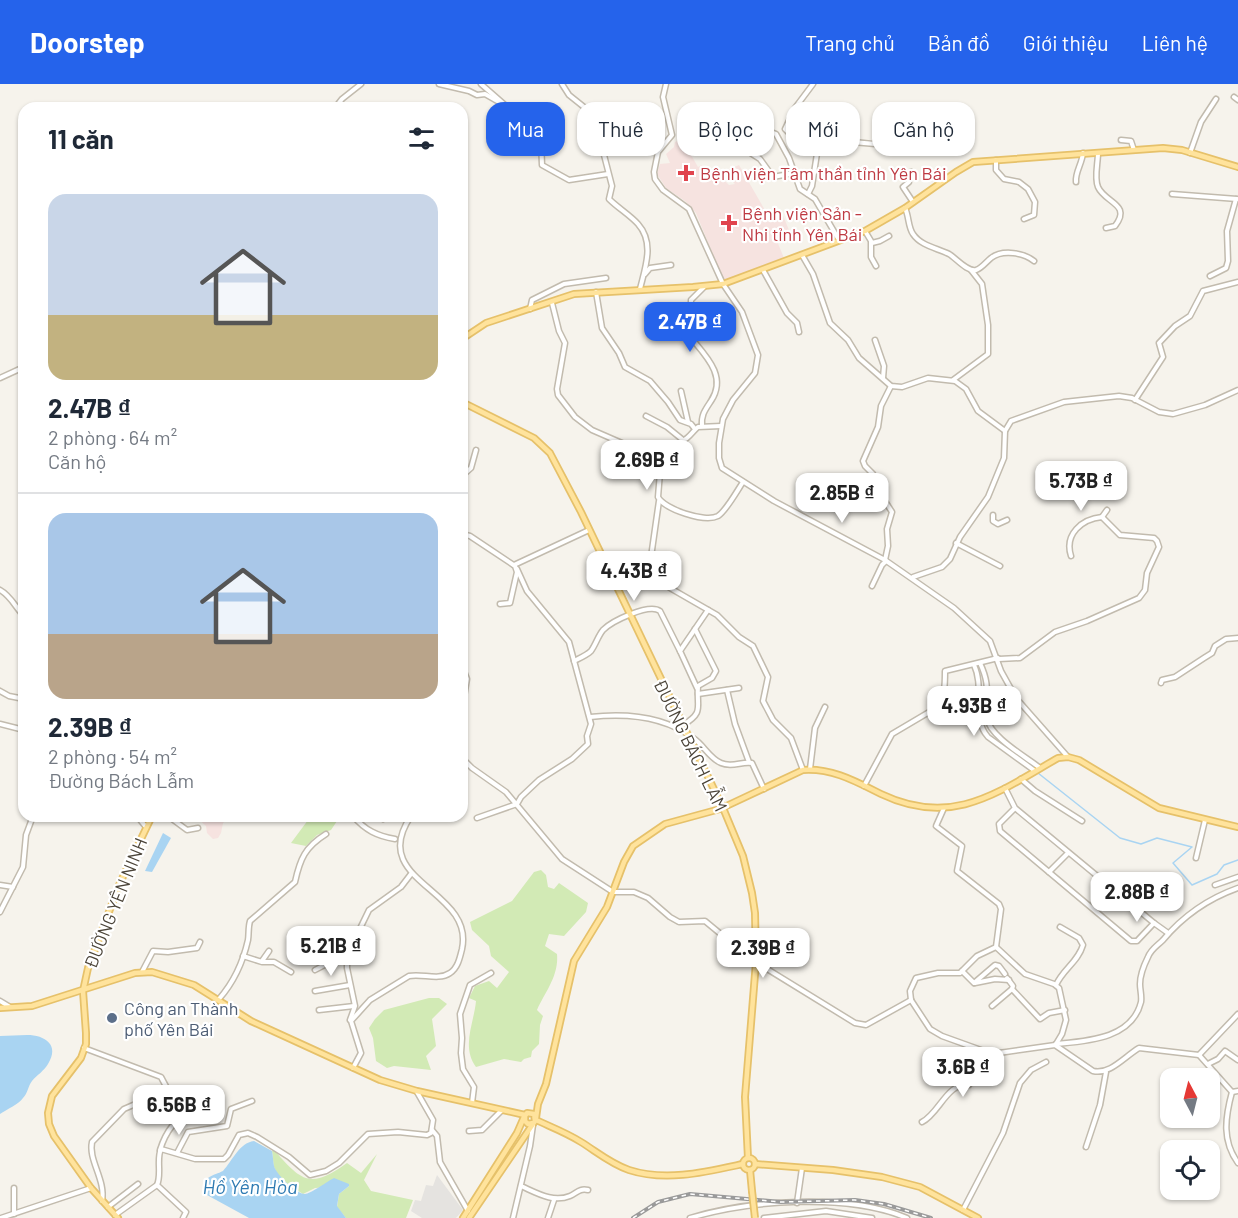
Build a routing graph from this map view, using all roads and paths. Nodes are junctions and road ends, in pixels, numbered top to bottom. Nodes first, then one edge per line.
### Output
1 (361, 84) edge
2 (439, 84) edge
3 (482, 84) edge
4 (562, 84) edge
5 (666, 84) edge
6 (813, 84) edge
7 (1216, 99) dead end
8 (340, 102) edge
9 (499, 102) dead end
10 (800, 102) edge
11 (774, 133) edge
12 (1121, 141) dead end
13 (1134, 150) junction
14 (1083, 153) junction
15 (1098, 153) junction
16 (1190, 153) junction
17 (754, 156) edge
18 (817, 156) edge
19 (996, 159) junction
20 (1238, 167) edge
21 (794, 172) junction
22 (911, 172) dead end
23 (608, 174) junction
24 (1076, 183) dead end
25 (808, 194) junction
26 (1172, 194) dead end
27 (1237, 199) edge
28 (914, 202) junction
29 (905, 208) junction
30 (1024, 219) dead end
31 (1106, 228) dead end
32 (865, 231) junction
33 (889, 236) dead end
34 (839, 240) junction
35 (872, 243) junction
36 (802, 255) junction
37 (1034, 261) dead end
38 (671, 265) dead end
39 (876, 266) dead end
40 (970, 269) junction
41 (763, 270) junction
42 (1210, 276) dead end
43 (642, 277) junction
44 (606, 278) dead end
45 (1238, 282) edge
46 (723, 284) junction
47 (704, 287) junction
48 (640, 289) junction
49 (596, 292) junction
50 (552, 303) junction
51 (530, 309) junction
52 (799, 332) dead end
53 (468, 335) edge
54 (875, 340) dead end
55 (18, 370) edge
56 (0, 378) edge
57 (883, 378) junction
58 (953, 380) junction
59 (891, 386) junction
60 (1238, 390) edge
61 (681, 391) dead end
62 (1135, 400) junction
63 (468, 405) edge
64 (646, 416) dead end
65 (688, 422) junction
66 (702, 426) junction
67 (721, 426) junction
68 (695, 429) junction
69 (1005, 431) junction
70 (684, 440) junction
71 (476, 450) dead end
72 (661, 460) junction
73 (468, 471) edge
74 (743, 482) junction
75 (659, 500) junction
76 (1107, 510) dead end
77 (993, 515) dead end
78 (1102, 517) junction
79 (1007, 520) dead end
80 (589, 530) junction
81 (470, 536) edge
82 (956, 543) junction
83 (1071, 555) dead end
84 (886, 560) junction
85 (1000, 566) dead end
86 (515, 567) junction
87 (609, 572) junction
88 (653, 574) junction
89 (912, 577) junction
90 (872, 586) dead end
91 (0, 590) edge
92 (500, 604) dead end
93 (18, 608) edge
94 (708, 610) junction
95 (629, 615) junction
96 (695, 629) junction
97 (1238, 638) edge
98 (680, 651) junction
99 (998, 658) junction
100 (574, 661) junction
101 (980, 663) junction
102 (974, 665) junction
103 (1161, 683) dead end
104 (739, 688) dead end
105 (727, 690) junction
106 (0, 691) edge
107 (697, 692) junction
108 (18, 698) edge
109 (825, 707) dead end
110 (590, 717) junction
111 (0, 724) edge
112 (682, 726) junction
113 (18, 728) edge
114 (686, 734) junction
115 (1068, 757) junction
116 (749, 762) junction
117 (468, 764) edge
118 (1041, 768) junction
119 (810, 769) junction
120 (803, 770) junction
121 (1035, 771) junction
122 (1021, 779) junction
123 (864, 786) junction
124 (1005, 788) junction
125 (764, 789) junction
126 (517, 804) junction
127 (723, 808) junction
128 (944, 808) junction
129 (1015, 808) junction
130 (477, 818) dead end
131 (1204, 820) junction
132 (1082, 821) dead end
133 (31, 822) edge
134 (142, 822) edge
135 (148, 822) edge
136 (177, 822) edge
137 (359, 822) edge
138 (408, 822) edge
139 (146, 826) junction
140 (1238, 827) edge
141 (198, 828) dead end
142 (326, 834) dead end
143 (395, 839) dead end
144 (1068, 853) junction
145 (1196, 858) dead end
146 (1049, 872) junction
147 (411, 874) junction
148 (1238, 877) edge
149 (0, 885) edge
150 (1215, 885) dead end
151 (13, 886) junction
152 (1238, 888) edge
153 (613, 892) junction
154 (0, 912) edge
155 (1154, 923) junction
156 (1060, 927) dead end
157 (1168, 933) junction
158 (200, 942) dead end
159 (996, 947) junction
160 (269, 951) dead end
161 (243, 956) junction
162 (347, 959) junction
163 (262, 962) junction
164 (756, 962) junction
165 (315, 970) dead end
166 (962, 971) junction
167 (142, 972) junction
168 (291, 972) dead end
169 (491, 973) dead end
170 (1007, 977) junction
171 (974, 983) junction
172 (350, 985) junction
173 (1056, 985) junction
174 (1012, 989) junction
175 (83, 991) junction
176 (315, 991) dead end
177 (219, 999) junction
178 (911, 1000) junction
179 (0, 1001) edge
180 (355, 1006) junction
181 (992, 1006) dead end
182 (0, 1008) edge
183 (11, 1008) junction
184 (319, 1010) dead end
185 (1065, 1010) junction
186 (1238, 1014) edge
187 (351, 1023) junction
188 (1055, 1044) junction
189 (84, 1048) junction
190 (985, 1051) junction
191 (1200, 1055) junction
192 (1237, 1057) edge
193 (1046, 1062) dead end
194 (1208, 1064) junction
195 (353, 1068) junction
196 (1106, 1071) junction
197 (417, 1091) junction
198 (1238, 1091) edge
199 (1232, 1092) junction
200 (252, 1101) dead end
201 (472, 1102) junction
202 (538, 1104) junction
203 (503, 1109) junction
204 (190, 1113) dead end
205 (526, 1115) junction
206 (535, 1120) junction
207 (922, 1122) dead end
208 (432, 1130) junction
209 (469, 1131) dead end
210 (1086, 1147) dead end
211 (159, 1150) junction
212 (177, 1153) junction
213 (748, 1158) junction
214 (1238, 1163) edge
215 (742, 1164) junction
216 (754, 1164) junction
217 (802, 1168) junction
218 (750, 1170) junction
219 (138, 1184) dead end
220 (157, 1185) junction
221 (521, 1186) junction
222 (14, 1188) dead end
223 (91, 1188) junction
224 (588, 1190) dead end
225 (554, 1200) junction
226 (102, 1201) junction
227 (797, 1203) junction
228 (108, 1207) junction
229 (963, 1210) junction
230 (14, 1214) junction
231 (117, 1216) edge
232 (469, 1216) edge
233 (1, 1218) edge
234 (183, 1218) edge
235 (463, 1218) edge
236 (513, 1218) edge
237 (548, 1218) edge
238 (690, 1218) edge
239 (755, 1218) edge
240 (764, 1218) edge
241 (872, 1218) edge
242 (907, 1218) edge
243 (978, 1218) edge

1 - 8 street
2 - 9 street
3 - 23 street
4 - 23 street
5 - 46 street
6 - 10 street
7 - 16 street
11 - 21 street
12 - 13 street
13 - 15 main road
13 - 16 main road
14 - 15 main road
14 - 19 main road
14 - 24 street
15 - 31 street
16 - 20 main road
17 - 21 street
18 - 25 street
19 - 28 main road
19 - 30 street
21 - 25 street
22 - 28 street
23 - 43 street
25 - 34 street
26 - 27 street
27 - 42 street
28 - 29 main road
29 - 32 main road
29 - 40 street
32 - 34 main road
32 - 35 street
33 - 35 street
34 - 36 main road
35 - 39 street
36 - 41 main road
36 - 57 street
37 - 40 street
38 - 43 street
40 - 58 street
41 - 46 main road
41 - 52 street
43 - 48 street
44 - 51 street
45 - 62 street
46 - 47 main road
46 - 67 street
47 - 48 main road
47 - 66 street
48 - 49 main road
49 - 50 main road
49 - 65 street
50 - 51 main road
50 - 72 street
51 - 53 main road
54 - 57 street
55 - 56 street
57 - 59 street
58 - 59 street
58 - 69 street
59 - 84 street
60 - 62 street
61 - 65 street
62 - 69 street
63 - 80 main road, ĐƯỜNG BÁCH LẪM
64 - 70 street
65 - 68 street
66 - 67 street
66 - 68 street
67 - 74 street
68 - 70 street
69 - 82 street
70 - 72 street
71 - 73 street
72 - 75 street
74 - 75 street
74 - 84 street
75 - 88 street
76 - 78 street
77 - 79 street
78 - 83 street
78 - 99 street
80 - 86 street
80 - 87 main road, ĐƯỜNG BÁCH LẪM
81 - 86 street
82 - 85 street
82 - 89 street
84 - 89 street
84 - 90 street
86 - 92 street
86 - 100 street
87 - 88 street
87 - 95 main road, ĐƯỜNG BÁCH LẪM
88 - 94 street
89 - 99 street
91 - 93 street
94 - 96 street
94 - 120 street
95 - 98 street
95 - 100 street
95 - 112 main road, ĐƯỜNG BÁCH LẪM
96 - 98 street
96 - 107 street
97 - 103 street
98 - 107 street
99 - 101 street
99 - 115 street
100 - 110 street
101 - 102 street
101 - 118 street
102 - 121 street
102 - 123 street
104 - 105 street
105 - 107 street
105 - 116 street
106 - 108 street
107 - 112 street
109 - 119 street
110 - 114 street
110 - 126 street
111 - 113 street
112 - 114 main road, ĐƯỜNG BÁCH LẪM
114 - 116 street
114 - 127 main road, ĐƯỜNG BÁCH LẪM
115 - 118 main road
115 - 131 main road
116 - 125 street
117 - 126 street
118 - 121 main road
119 - 120 main road
119 - 123 main road
120 - 125 main road
121 - 122 main road
122 - 124 main road
122 - 132 street
123 - 128 main road
124 - 128 main road
124 - 129 street
125 - 127 main road
126 - 130 street
126 - 153 street
127 - 153 main road
127 - 164 main road, ĐƯỜNG BÁCH LẪM
128 - 159 street
129 - 144 street
129 - 146 street
131 - 140 main road
131 - 145 street
133 - 151 street
134 - 139 street
135 - 139 main road, ĐƯỜNG YÊN NINH
136 - 141 street
137 - 143 street
138 - 147 street
139 - 175 main road, ĐƯỜNG YÊN NINH
142 - 161 street
144 - 146 street
144 - 155 street
146 - 155 street
147 - 162 street
147 - 187 street
148 - 150 street
149 - 151 street
151 - 154 street
152 - 157 street
153 - 164 street
153 - 202 main road
155 - 157 street
156 - 173 street
157 - 188 street
158 - 167 street
159 - 166 street
159 - 173 street
160 - 163 street
161 - 163 street
161 - 177 street
162 - 165 street
162 - 172 street
163 - 168 street
164 - 178 street
164 - 213 main road, ĐƯỜNG BÁCH LẪM
166 - 171 street
166 - 178 street
167 - 175 main road
167 - 177 main road
169 - 201 street
170 - 171 street
170 - 171 street
170 - 174 street
172 - 176 street
172 - 180 street
173 - 185 street
174 - 181 street
174 - 185 street
175 - 183 main road
175 - 189 main road, ĐƯỜNG YÊN NINH
177 - 195 main road
178 - 190 street
179 - 183 street
180 - 184 street
180 - 187 street
182 - 183 main road
185 - 188 street
186 - 191 street
187 - 195 street
188 - 190 street
188 - 196 street
189 - 223 main road
189 - 226 street
190 - 207 street
191 - 194 street
191 - 196 street
192 - 194 street
193 - 229 street
194 - 199 street
195 - 197 main road
196 - 210 street
197 - 201 main road
197 - 208 street
198 - 199 street
199 - 214 street
200 - 212 street
201 - 203 main road
202 - 205 main road
202 - 206 main road
203 - 205 main road
203 - 209 street
204 - 211 street
205 - 206 main road
205 - 206 main road
205 - 232 main road
206 - 215 main road
206 - 221 street
206 - 232 main road
208 - 212 street
208 - 232 street
211 - 212 street
211 - 220 street
213 - 215 main road
213 - 216 main road
215 - 218 main road
216 - 217 main road
216 - 218 main road
217 - 227 street
217 - 229 main road
218 - 239 main road, bridge
219 - 228 street
220 - 231 street
220 - 234 street
221 - 225 street
221 - 236 street
222 - 230 street
223 - 226 main road
223 - 230 street
224 - 225 street
225 - 237 street
226 - 228 main road
227 - 238 street
227 - 242 street
228 - 231 main road
229 - 243 main road
230 - 233 street
232 - 235 main road
240 - 241 street

